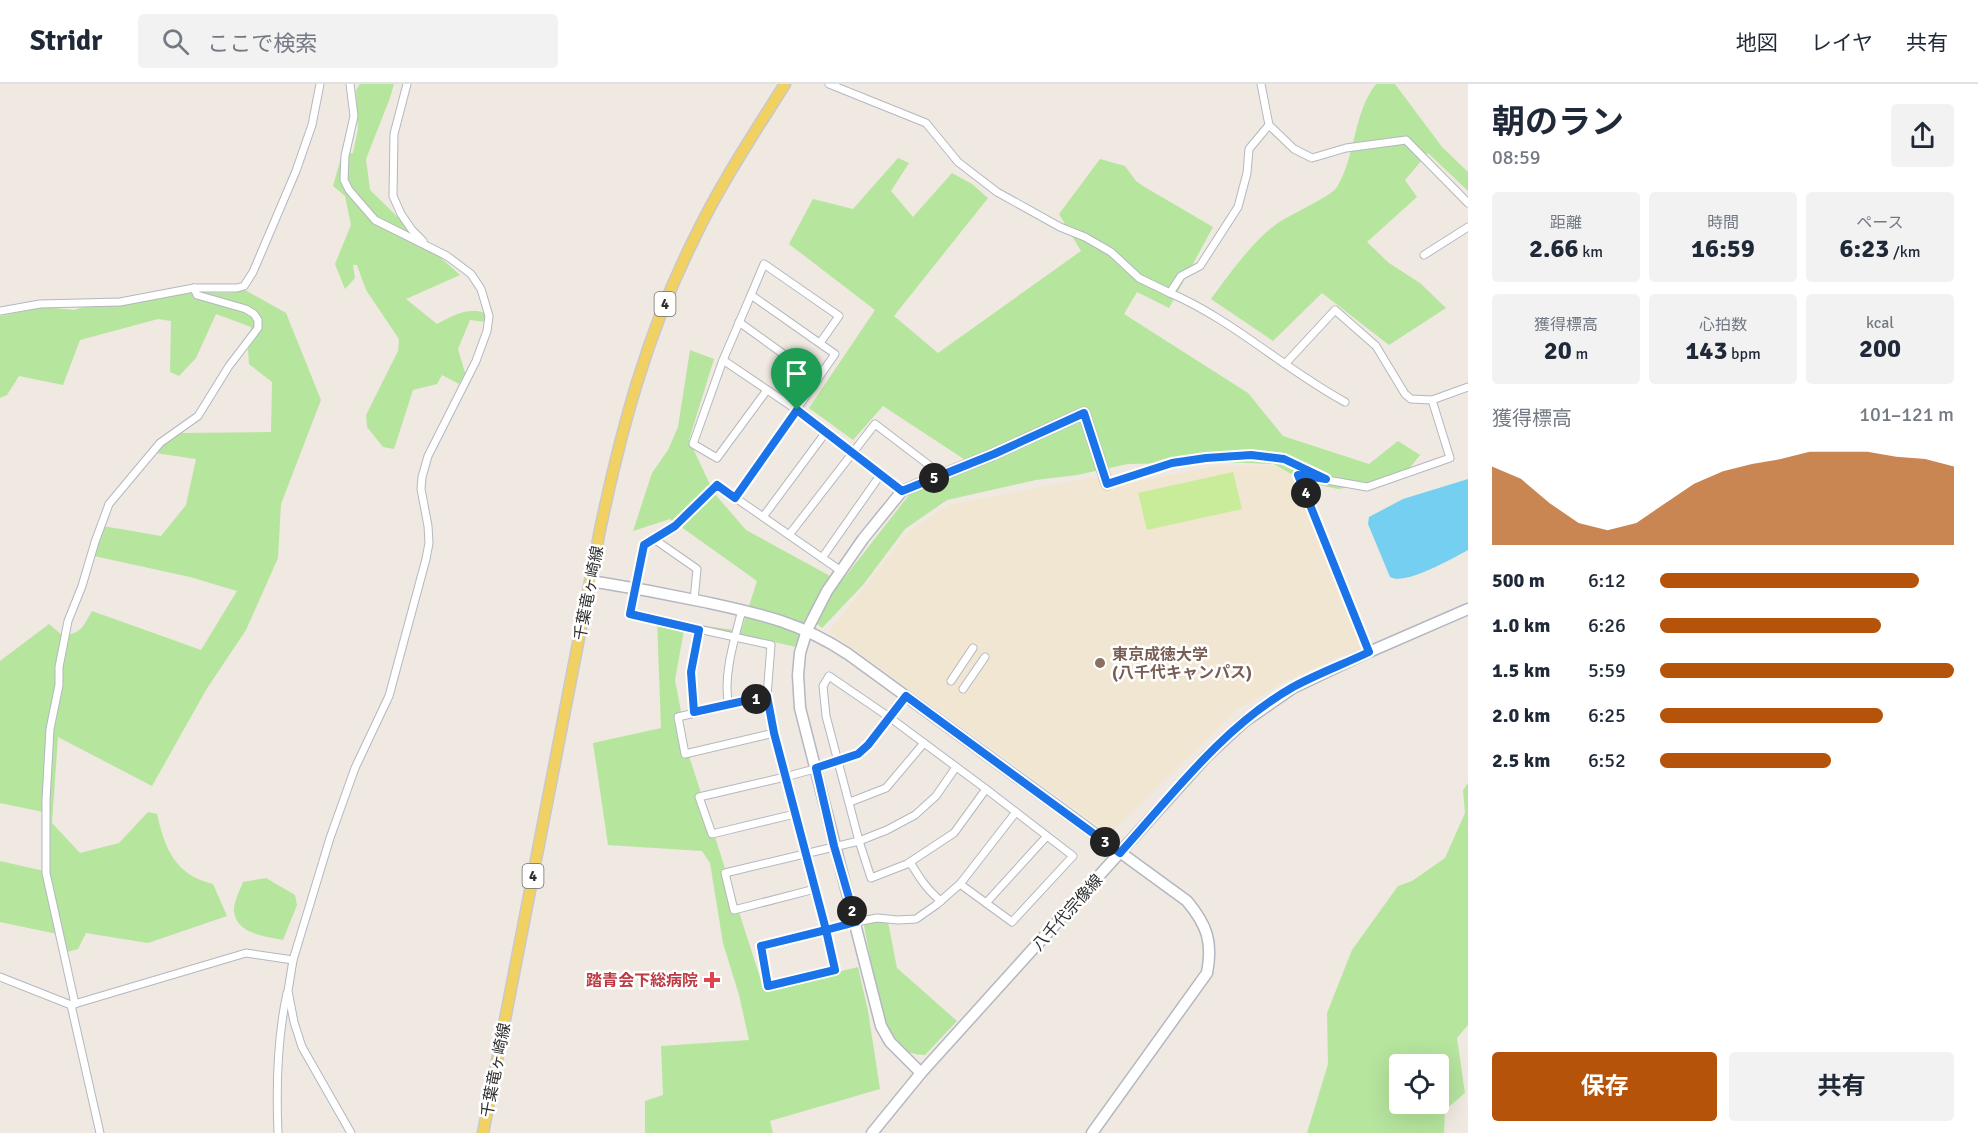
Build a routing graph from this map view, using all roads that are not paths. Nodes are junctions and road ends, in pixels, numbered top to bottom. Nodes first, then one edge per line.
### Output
1 (320, 84) edge
2 (350, 84) edge
3 (407, 84) edge
4 (785, 84) edge
5 (829, 84) edge
6 (1261, 84) edge
7 (1269, 125) junction
8 (1468, 202) edge
9 (1468, 227) edge
10 (429, 247) junction
11 (1424, 255) dead end
12 (194, 288) junction
13 (1170, 293) junction
14 (751, 295) junction
15 (0, 311) edge
16 (739, 322) junction
17 (820, 343) junction
18 (723, 360) junction
19 (1285, 364) junction
20 (818, 379) junction
21 (1468, 387) edge
22 (767, 390) junction
23 (1432, 400) junction
24 (1344, 402) dead end
25 (797, 410) junction
26 (826, 432) junction
27 (853, 453) junction
28 (881, 474) junction
29 (942, 475) junction
30 (1326, 479) junction
31 (1107, 484) joint
32 (902, 491) junction
33 (735, 498) junction
34 (763, 517) junction
35 (789, 535) junction
36 (654, 539) junction
37 (822, 558) junction
38 (841, 571) junction
39 (591, 581) junction
40 (636, 589) junction
41 (694, 600) junction
42 (1468, 609) edge
43 (742, 610) junction
44 (699, 630) junction
45 (807, 630) junction
46 (735, 637) junction
47 (973, 648) dead end
48 (1369, 652) junction
49 (986, 657) dead end
50 (951, 681) dead end
51 (963, 689) dead end
52 (767, 696) junction
53 (906, 696) junction
54 (729, 705) junction
55 (694, 712) junction
56 (889, 717) junction
57 (774, 733) junction
58 (924, 743) junction
59 (840, 762) junction
60 (956, 767) junction
61 (816, 768) junction
62 (785, 777) junction
63 (986, 789) junction
64 (849, 802) junction
65 (1016, 812) junction
66 (795, 813) junction
67 (1047, 836) junction
68 (859, 841) junction
69 (834, 846) junction
70 (805, 853) junction
71 (1120, 853) junction
72 (910, 862) junction
73 (960, 884) junction
74 (815, 889) junction
75 (940, 901) junction
76 (986, 903) junction
77 (856, 922) junction
78 (826, 930) junction
79 (293, 960) junction
80 (0, 977) edge
81 (288, 991) junction
82 (73, 1005) junction
83 (921, 1073) junction
84 (100, 1133) edge
85 (278, 1133) edge
86 (351, 1133) edge
87 (483, 1133) edge
88 (872, 1133) edge
89 (1092, 1133) edge

1 - 12 street
2 - 10 street
3 - 10 street
4 - 39 main road, 千葉竜ヶ崎線 / 4
5 - 13 street
6 - 7 street
7 - 8 street
7 - 13 street
9 - 11 street
10 - 79 street
12 - 15 street
12 - 82 street
13 - 19 street
14 - 16 street
14 - 17 street
14 - 17 street
16 - 18 street
16 - 20 street
17 - 20 street
18 - 22 street
18 - 22 street
19 - 23 street
19 - 24 street
20 - 25 street
21 - 23 street
22 - 25 street
23 - 30 street
25 - 26 street
25 - 33 street
26 - 27 street
26 - 34 street
27 - 28 street
27 - 29 street
27 - 35 street
28 - 32 street
28 - 37 street
29 - 31 street
29 - 32 street
30 - 31 street
30 - 48 street
32 - 38 street
33 - 34 street
33 - 36 street
34 - 35 street
35 - 37 street
36 - 40 street
36 - 41 street
37 - 38 street
38 - 45 street
39 - 40 street
39 - 87 main road, 千葉竜ヶ崎線 / 4
40 - 41 street
40 - 44 street
41 - 43 street
42 - 48 street, 八千代宗像線
43 - 45 street
43 - 46 street
44 - 46 street
44 - 55 street
45 - 53 street
45 - 61 street
46 - 52 street
46 - 54 street
47 - 50 street
48 - 71 street, 八千代宗像線
49 - 51 street
52 - 54 street
52 - 57 street
53 - 56 street
53 - 71 street
54 - 55 street
55 - 57 street
56 - 58 street
56 - 59 street
56 - 59 street
57 - 62 street
58 - 60 street
58 - 64 street
59 - 61 street
59 - 64 street
60 - 63 street
60 - 68 street
61 - 62 street
61 - 69 street
62 - 66 street
62 - 66 street
63 - 65 street
63 - 72 street
64 - 68 street
65 - 67 street
65 - 73 street
66 - 70 street
67 - 76 street
67 - 76 street
68 - 69 street
68 - 72 street
69 - 70 street
69 - 77 street
70 - 74 street
70 - 74 street
71 - 83 street, 八千代宗像線
71 - 89 street
72 - 75 street
73 - 75 street
73 - 76 street
74 - 78 street
75 - 77 street
77 - 78 street
77 - 83 street
78 - 78 street
79 - 81 street
79 - 82 street
80 - 82 street
81 - 85 street
81 - 86 street
82 - 84 street
83 - 88 street, 八千代宗像線

